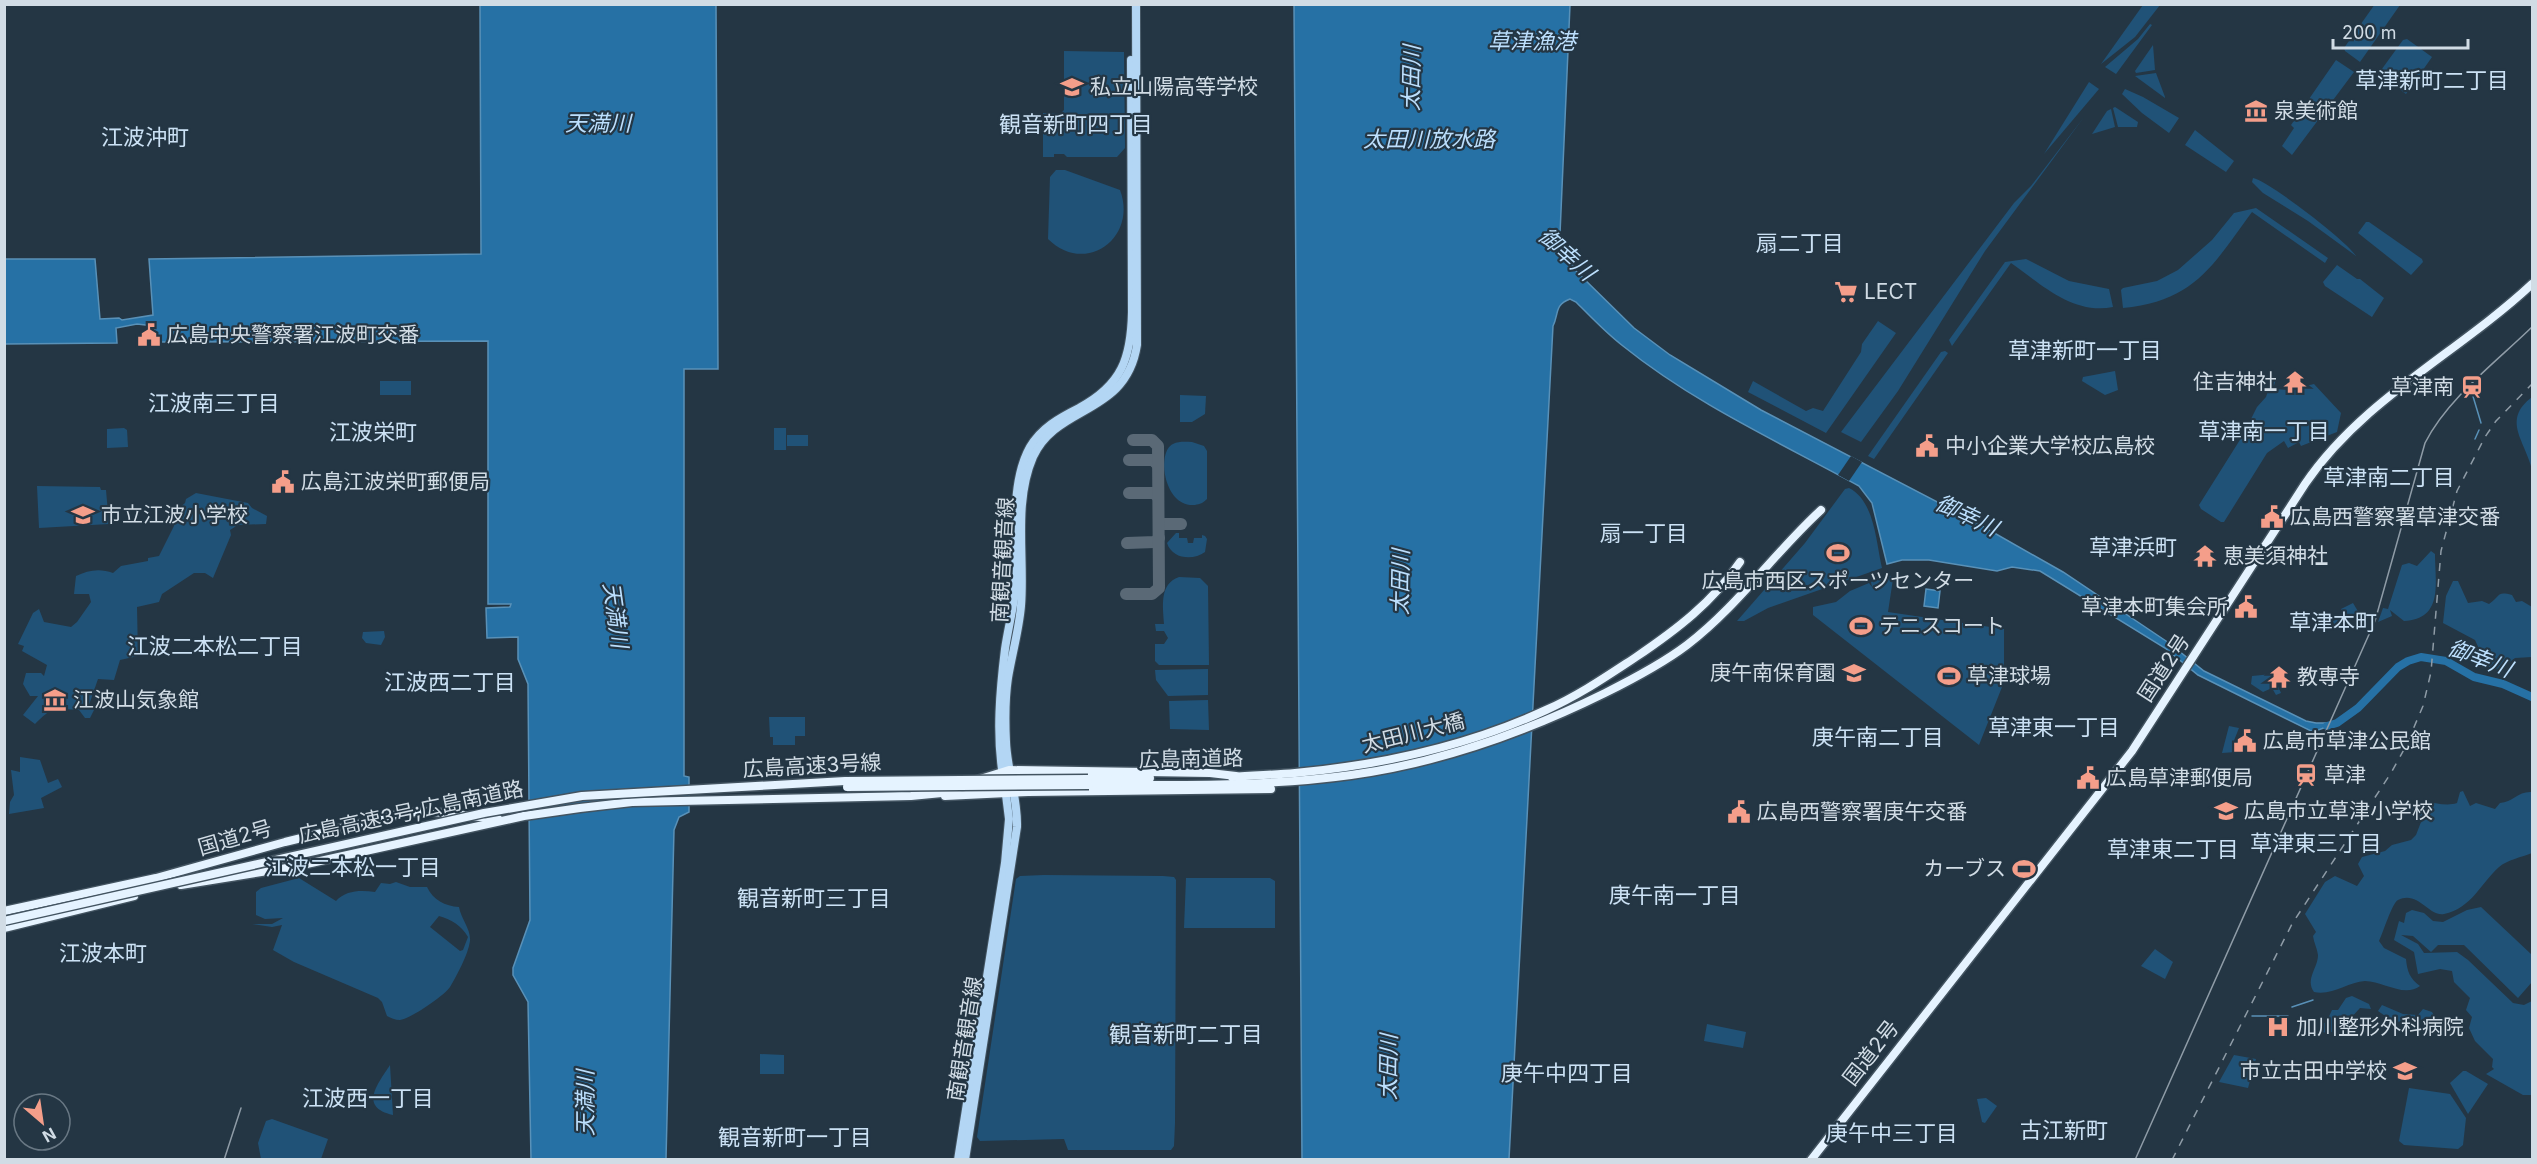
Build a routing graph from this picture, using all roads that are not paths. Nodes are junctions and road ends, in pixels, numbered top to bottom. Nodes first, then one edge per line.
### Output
1 (1130, 4) edge
2 (1136, 4) edge
3 (2532, 284) edge
4 (1821, 510) dead end
5 (1740, 562) dead end
6 (1537, 719) junction
7 (1005, 770) junction
8 (1353, 775) joint
9 (1236, 776) junction
10 (1295, 780) junction
11 (1089, 782) junction
12 (723, 788) joint
13 (1010, 793) junction
14 (911, 796) junction
15 (512, 819) junction
16 (4, 911) edge
17 (4, 921) edge
18 (4, 928) edge
19 (958, 1160) edge
20 (965, 1160) edge
21 (1811, 1160) edge

1 - 7 main road, 南観音観音線
2 - 7 main road, 南観音観音線
3 - 21 highway, 国道2号
4 - 6 highway
5 - 6 highway
6 - 8 highway, 太田川大橋
6 - 10 highway, 太田川大橋
7 - 9 highway
7 - 13 main road, 南観音観音線
7 - 14 highway, 国道2号
8 - 10 highway, 広島南道路
9 - 10 highway, 広島南道路
9 - 11 highway, 広島南道路
10 - 11 highway, 広島南道路
10 - 13 highway, 国道2号
11 - 12 highway, 広島高速3号線, bridge
12 - 17 highway, 広島高速3号;広島南道路, bridge
13 - 14 highway, 国道2号
13 - 19 main road, 南観音観音線
13 - 20 main road, 南観音観音線
14 - 15 highway, 国道2号
15 - 16 highway, 国道2号
15 - 18 highway, 国道2号

